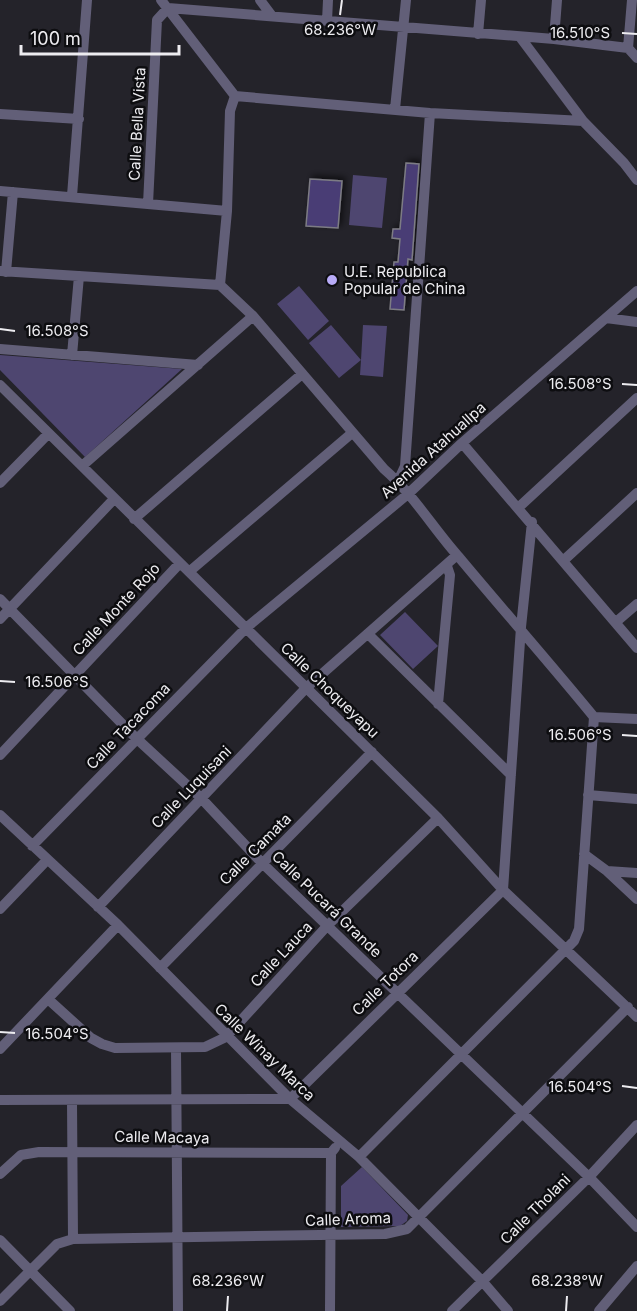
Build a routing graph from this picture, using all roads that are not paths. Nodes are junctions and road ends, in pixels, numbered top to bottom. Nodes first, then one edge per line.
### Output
1 (87, 0) edge
2 (260, 0) edge
3 (328, 0) edge
4 (406, 0) edge
5 (481, 0) edge
6 (557, 0) edge
7 (632, 0) edge
8 (165, 4) edge
9 (272, 16) junction
10 (327, 21) junction
11 (403, 28) junction
12 (478, 34) junction
13 (520, 37) junction
14 (554, 39) junction
15 (628, 48) junction
16 (637, 58) edge
17 (235, 96) junction
18 (395, 109) junction
19 (430, 113) junction
20 (0, 114) edge
21 (79, 119) junction
22 (583, 121) junction
23 (624, 163) junction
24 (637, 164) edge
25 (637, 180) edge
26 (0, 191) edge
27 (13, 192) junction
28 (72, 196) junction
29 (148, 204) junction
30 (227, 211) junction
31 (3, 271) edge
32 (79, 276) junction
33 (220, 285) junction
34 (637, 291) edge
35 (253, 316) junction
36 (606, 318) junction
37 (637, 322) edge
38 (0, 349) edge
39 (72, 355) junction
40 (198, 365) junction
41 (302, 374) junction
42 (0, 385) edge
43 (637, 398) edge
44 (352, 433) junction
45 (48, 434) junction
46 (462, 443) junction
47 (82, 466) junction
48 (398, 481) junction
49 (0, 483) edge
50 (637, 493) edge
51 (408, 494) junction
52 (114, 499) junction
53 (518, 508) junction
54 (134, 519) junction
55 (532, 522) junction
56 (457, 555) junction
57 (564, 560) junction
58 (180, 563) junction
59 (447, 566) junction
60 (189, 571) junction
61 (0, 599) edge
62 (637, 604) edge
63 (9, 609) junction
64 (0, 619) edge
65 (616, 622) junction
66 (521, 627) junction
67 (246, 628) junction
68 (368, 634) junction
69 (637, 648) edge
70 (75, 675) junction
71 (306, 688) junction
72 (438, 704) junction
73 (594, 717) junction
74 (637, 719) edge
75 (136, 738) junction
76 (372, 752) junction
77 (0, 755) edge
78 (511, 775) junction
79 (588, 795) junction
80 (201, 798) junction
81 (637, 799) edge
82 (0, 815) edge
83 (438, 818) junction
84 (32, 846) junction
85 (584, 854) junction
86 (47, 860) junction
87 (262, 863) junction
88 (607, 871) junction
89 (637, 873) edge
90 (503, 890) junction
91 (637, 899) edge
92 (98, 907) junction
93 (0, 909) edge
94 (118, 925) junction
95 (327, 926) junction
96 (567, 948) junction
97 (160, 968) junction
98 (397, 992) junction
99 (49, 1000) junction
100 (628, 1007) junction
101 (637, 1017) edge
102 (226, 1037) junction
103 (176, 1048) junction
104 (0, 1049) edge
105 (462, 1055) junction
106 (290, 1099) junction
107 (176, 1100) junction
108 (0, 1101) edge
109 (72, 1102) junction
110 (523, 1114) junction
111 (637, 1125) edge
112 (341, 1143) junction
113 (71, 1151) junction
114 (176, 1152) junction
115 (331, 1153) junction
116 (359, 1157) junction
117 (0, 1174) edge
118 (589, 1177) junction
119 (420, 1219) junction
120 (637, 1227) edge
121 (329, 1235) junction
122 (73, 1239) junction
123 (177, 1239) junction
124 (0, 1240) edge
125 (637, 1266) edge
126 (30, 1270) junction
127 (483, 1282) junction
128 (0, 1301) edge
129 (70, 1311) edge
130 (178, 1311) edge
131 (330, 1311) edge
132 (452, 1311) edge
133 (508, 1311) edge
134 (599, 1311) edge

1 - 21 street
2 - 9 street
3 - 10 street
4 - 11 street
5 - 12 street
6 - 14 street
7 - 15 street
8 - 9 street
8 - 17 street
8 - 29 street, Calle Bella Vista
9 - 10 street
10 - 11 street
11 - 12 street
11 - 18 street
12 - 13 street
13 - 14 street
13 - 22 street
14 - 15 street
15 - 16 street
17 - 18 street
17 - 30 street
18 - 19 street
19 - 22 street
19 - 48 street
20 - 21 street
21 - 28 street
22 - 23 street
23 - 24 street
23 - 25 street
26 - 27 street
27 - 28 street
27 - 31 street
28 - 29 street
29 - 30 street
30 - 33 street
31 - 32 street
32 - 33 street
32 - 39 street
33 - 35 street
34 - 36 street, Avenida Atahuallpa
35 - 40 street
35 - 41 street
36 - 37 street
36 - 46 street, Avenida Atahuallpa
38 - 39 street
39 - 40 street
40 - 47 street
41 - 44 street
41 - 54 street
42 - 45 street, Calle Choqueyapu
43 - 53 street
44 - 48 street
44 - 60 street
45 - 47 street, Calle Choqueyapu
45 - 49 street
46 - 51 street, Avenida Atahuallpa
46 - 53 street
47 - 52 street, Calle Choqueyapu
48 - 51 street
50 - 57 street
51 - 56 street
51 - 67 street, Avenida Atahuallpa
52 - 54 street, Calle Choqueyapu
52 - 63 street
53 - 55 street
54 - 58 street, Calle Choqueyapu
55 - 57 street
55 - 66 street
56 - 59 street, Calle Luquisani
56 - 66 street
57 - 65 street
58 - 60 street, Calle Choqueyapu
58 - 70 street, Calle Monte Rojo
59 - 68 street, Calle Luquisani
59 - 72 street
60 - 67 street, Calle Choqueyapu
61 - 63 street, Calle Pucará Grande
62 - 65 street
63 - 64 street
63 - 70 street, Calle Pucará Grande
65 - 69 street
66 - 73 street
66 - 78 street
67 - 71 street, Calle Choqueyapu
67 - 75 street, Calle Tacacoma
68 - 71 street, Calle Luquisani
68 - 72 street
70 - 75 street, Calle Pucará Grande
70 - 77 street, Calle Monte Rojo
71 - 76 street, Calle Choqueyapu
71 - 80 street, Calle Luquisani
72 - 78 street
73 - 74 street
73 - 79 street
75 - 80 street, Calle Pucará Grande
75 - 84 street, Calle Tacacoma
76 - 83 street, Calle Choqueyapu
76 - 87 street, Calle Camata
78 - 90 street
79 - 81 street
79 - 85 street
80 - 87 street, Calle Pucará Grande
80 - 92 street, Calle Luquisani
82 - 84 street, Calle Winay Marca
83 - 90 street, Calle Choqueyapu
83 - 95 street, Calle Lauca
84 - 86 street, Calle Winay Marca
85 - 88 street
85 - 96 street
86 - 92 street, Calle Winay Marca
86 - 93 street
87 - 95 street, Calle Pucará Grande
87 - 97 street, Calle Camata
88 - 89 street
88 - 91 street
90 - 96 street, Calle Choqueyapu
90 - 98 street, Calle Totora
92 - 94 street, Calle Winay Marca
94 - 97 street, Calle Winay Marca
94 - 99 street
95 - 98 street, Calle Pucará Grande
95 - 102 street, Calle Lauca
96 - 100 street, Calle Choqueyapu
96 - 105 street
97 - 102 street, Calle Winay Marca
98 - 105 street, Calle Pucará Grande
98 - 106 street, Calle Totora
99 - 103 street
99 - 104 street
100 - 101 street, Calle Choqueyapu
100 - 110 street, Calle Aroma
102 - 103 street
102 - 106 street, Calle Winay Marca
103 - 107 street
105 - 110 street, Calle Pucará Grande
105 - 116 street
106 - 107 street
106 - 112 street, Calle Winay Marca
107 - 109 street
107 - 114 street
108 - 109 street
109 - 113 street
110 - 118 street, Calle Pucará Grande
110 - 119 street, Calle Aroma
111 - 118 street, Calle Tholani
112 - 115 street
112 - 116 street, Calle Winay Marca
113 - 114 street, Calle Macaya
113 - 117 street, Calle Macaya
113 - 122 street
114 - 115 street, Calle Macaya
114 - 123 street
115 - 121 street
116 - 119 street, Calle Winay Marca
118 - 120 street, Calle Pucará Grande
118 - 127 street, Calle Tholani
119 - 121 street, Calle Aroma
119 - 127 street, Calle Winay Marca
121 - 123 street, Calle Aroma
121 - 131 street
122 - 123 street, Calle Aroma
122 - 126 street, Calle Aroma
123 - 130 street
124 - 126 street
125 - 134 street
126 - 128 street, Calle Aroma
126 - 129 street
127 - 132 street, Calle Tholani
127 - 133 street, Calle Winay Marca

